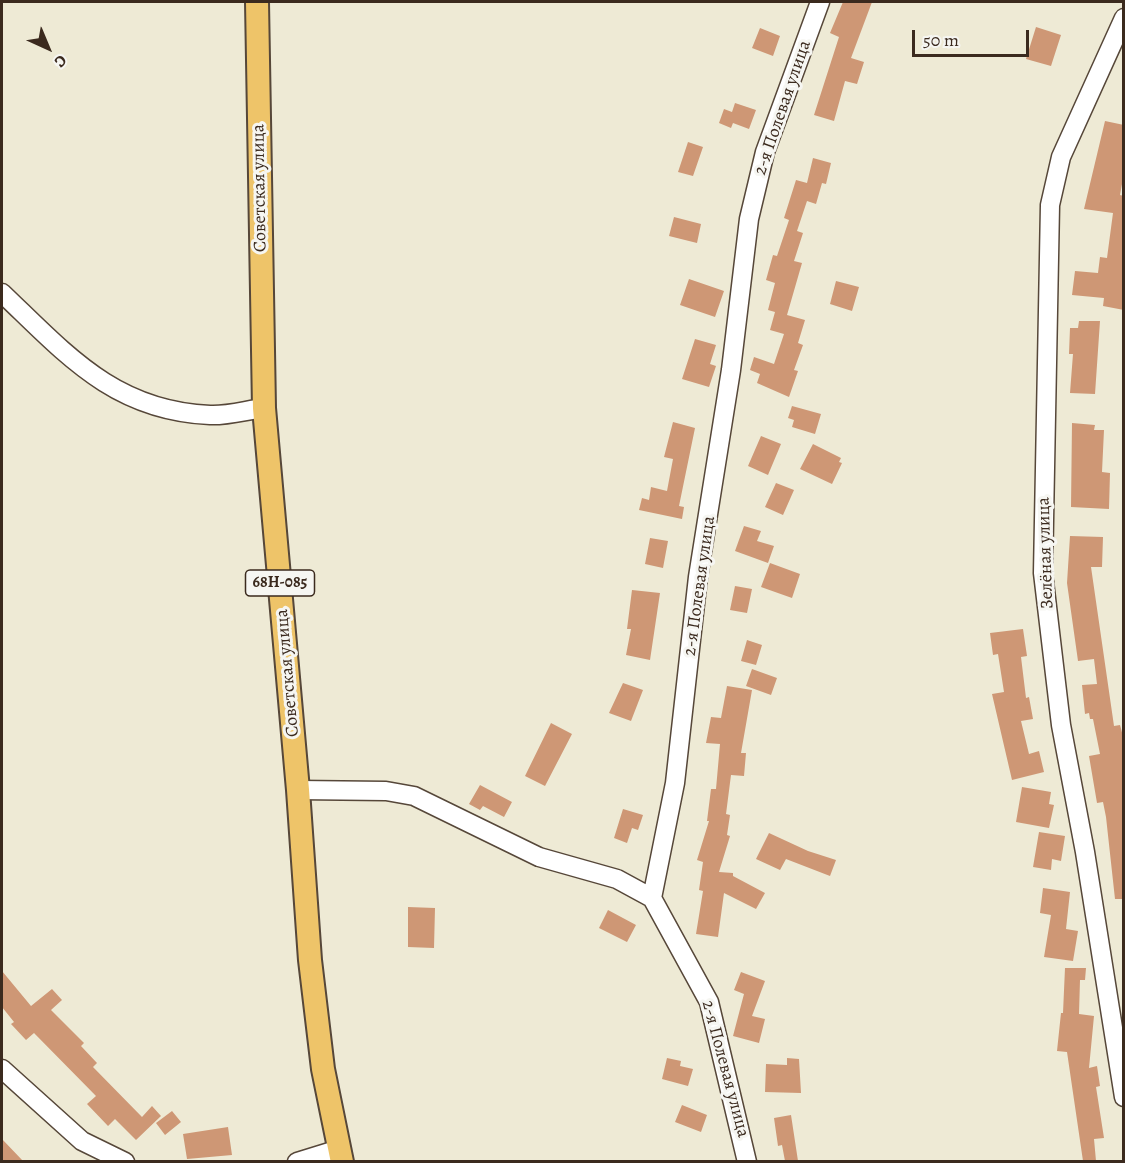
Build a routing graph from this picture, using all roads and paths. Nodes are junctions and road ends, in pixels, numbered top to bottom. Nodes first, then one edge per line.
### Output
1 (257, 2) edge
2 (820, 2) edge
3 (1124, 18) edge
4 (2, 293) edge
5 (264, 408) junction
6 (298, 790) junction
7 (652, 898) junction
8 (2, 1069) edge
9 (1124, 1097) edge
10 (341, 1155) edge
11 (125, 1161) edge
12 (297, 1161) edge
13 (747, 1161) edge

1 - 5 main road, Советская улица / 68Н-085
2 - 7 street, 2-я Полевая улица
3 - 9 street, Зелёная улица
4 - 5 street
5 - 6 main road, Советская улица / 68Н-085
6 - 7 street
6 - 10 main road, Советская улица / 68Н-085
7 - 13 street, 2-я Полевая улица
8 - 11 street
10 - 12 street

